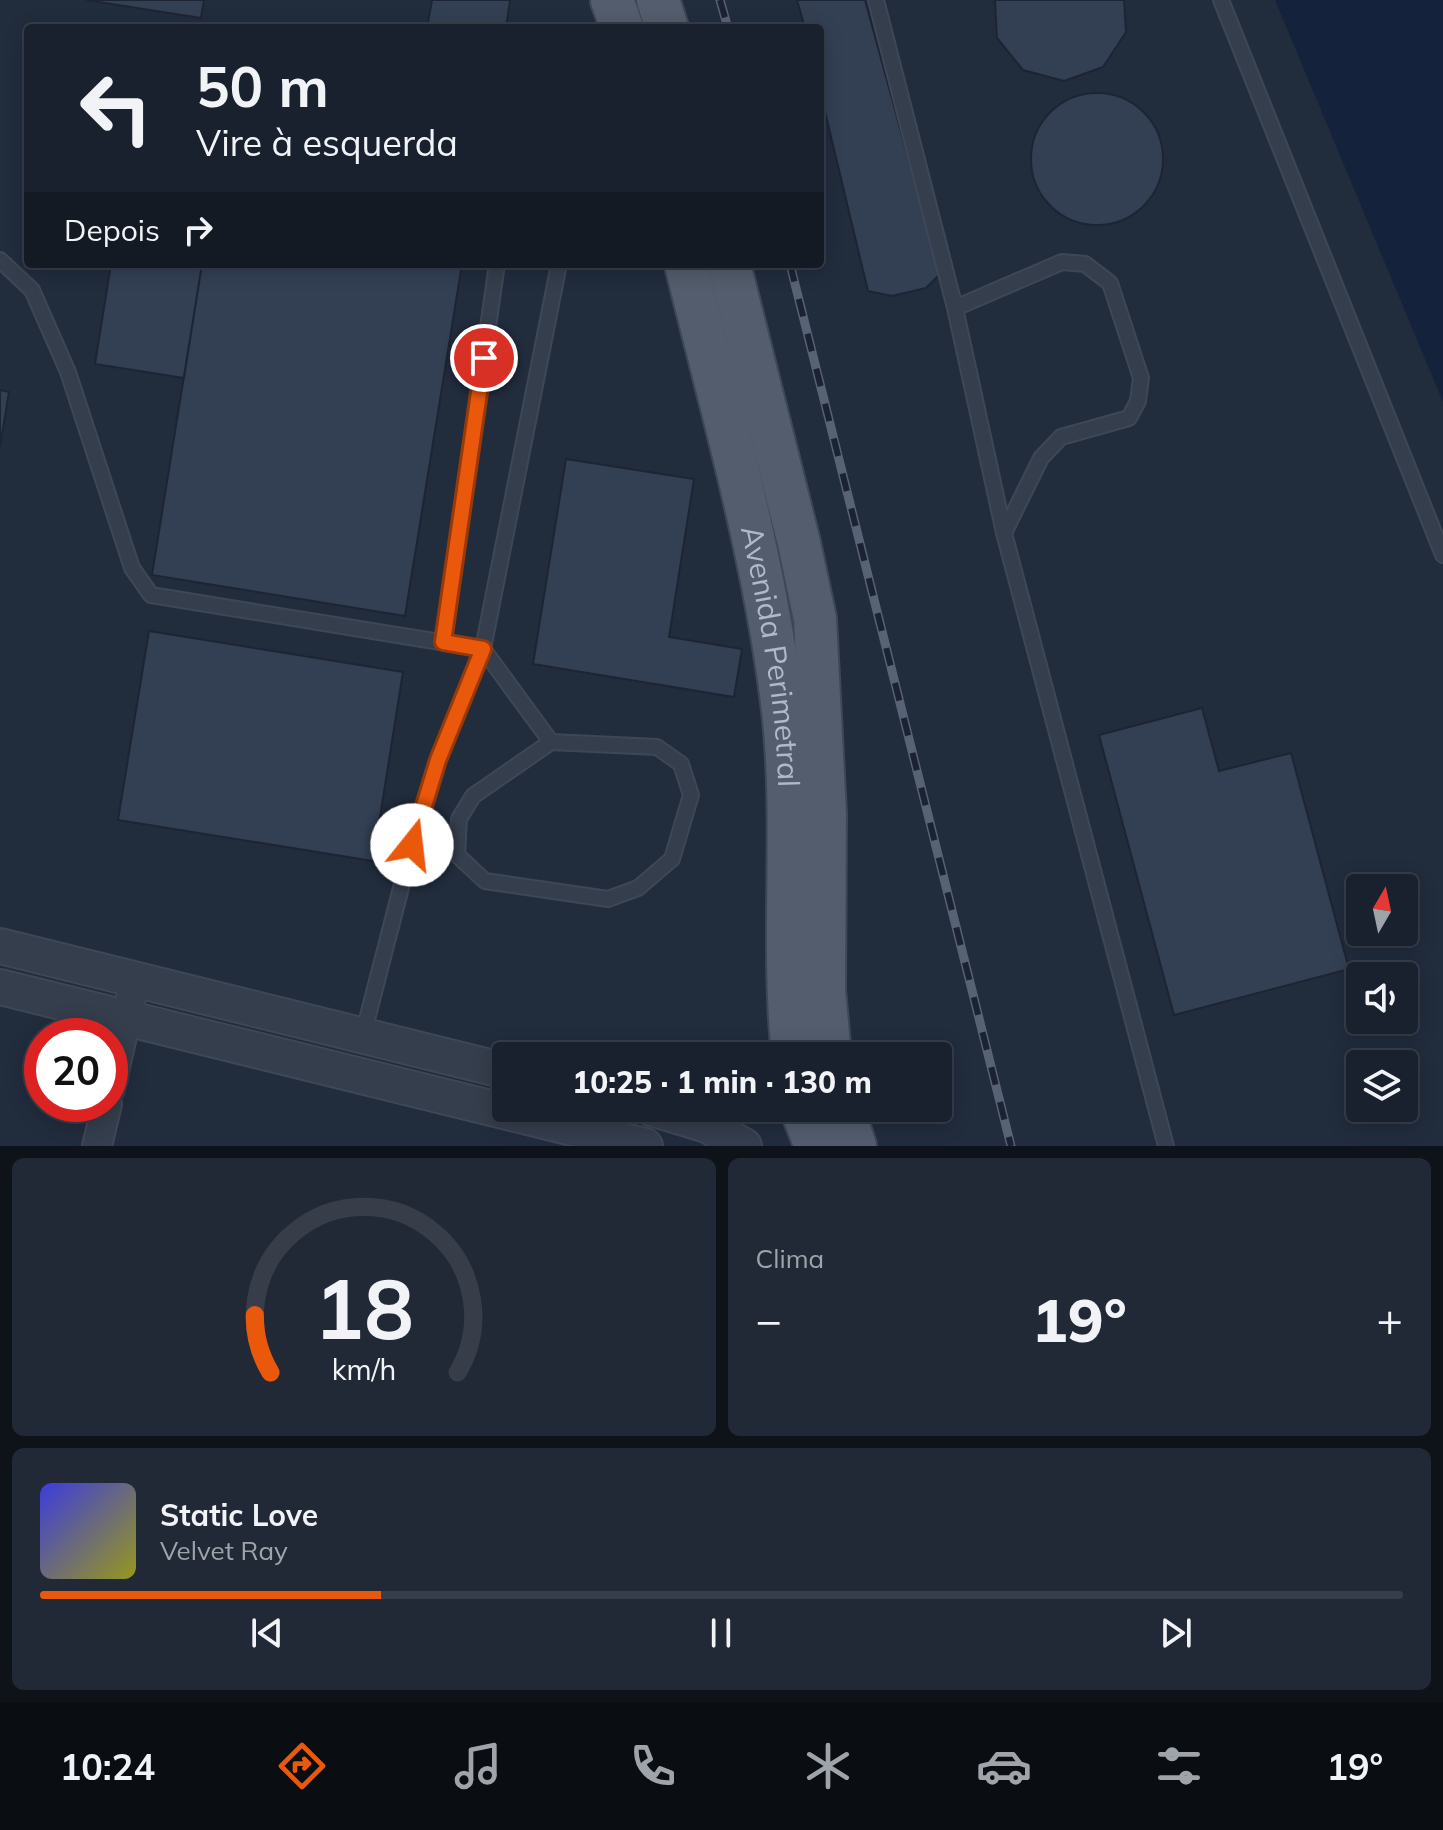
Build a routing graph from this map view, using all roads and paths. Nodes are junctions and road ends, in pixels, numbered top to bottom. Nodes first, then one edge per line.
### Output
1 (612, 0) edge
2 (658, 0) edge
3 (876, 0) edge
4 (1221, 0) edge
5 (621, 24) edge
6 (666, 24) edge
7 (0, 260) edge
8 (496, 268) edge
9 (558, 268) edge
10 (687, 268) edge
11 (730, 268) edge
12 (955, 308) junction
13 (1004, 533) junction
14 (1443, 555) edge
15 (443, 642) junction
16 (483, 649) junction
17 (551, 742) junction
18 (0, 946) edge
19 (135, 980) junction
20 (0, 987) edge
21 (122, 1018) edge
22 (126, 1018) edge
23 (128, 1019) edge
24 (363, 1036) junction
25 (792, 1042) edge
26 (829, 1042) edge
27 (492, 1068) edge
28 (103, 1122) edge
29 (697, 1122) edge
30 (807, 1122) edge
31 (847, 1122) edge
32 (597, 1129) edge
33 (741, 1144) edge
34 (97, 1146) edge
35 (645, 1146) edge
36 (816, 1146) edge
37 (855, 1146) edge
38 (1166, 1146) edge

1 - 5 main road
2 - 6 main road
3 - 12 lane
4 - 14 lane
7 - 15 lane
8 - 15 lane
9 - 16 lane
10 - 25 main road, Avenida Perimetral
11 - 26 main road, Avenida Perimetral
12 - 13 lane
12 - 13 lane
13 - 38 lane
15 - 16 lane
16 - 17 lane
16 - 24 lane
17 - 17 lane
18 - 19 street
19 - 22 street
19 - 24 street
20 - 21 street
23 - 32 street
24 - 27 street
28 - 34 street
29 - 33 street
30 - 36 main road
31 - 37 main road
32 - 35 street

